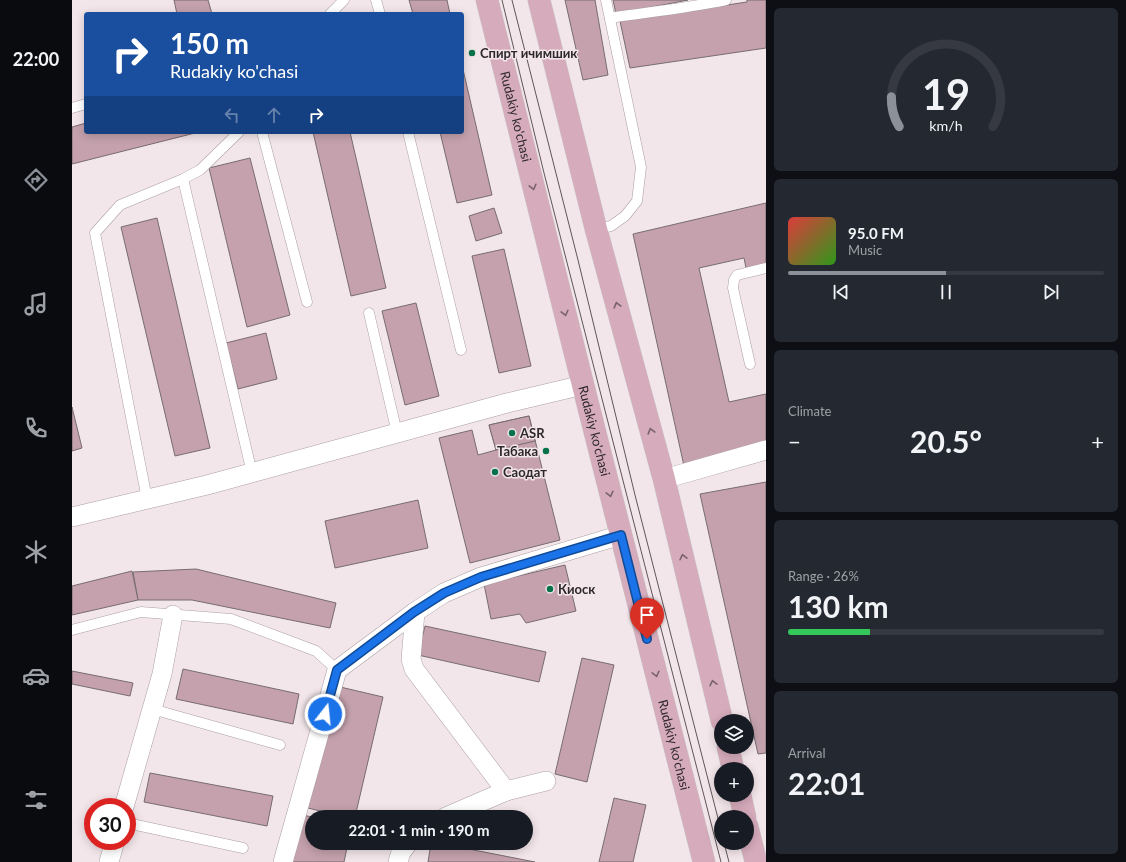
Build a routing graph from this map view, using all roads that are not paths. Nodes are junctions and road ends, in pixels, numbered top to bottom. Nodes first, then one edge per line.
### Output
1 (344, 0) edge
2 (376, 0) edge
3 (487, 0) edge
4 (538, 0) edge
5 (606, 0) edge
6 (726, 0) edge
7 (332, 12) edge
8 (379, 12) edge
9 (610, 18) junction
10 (84, 105) edge
11 (72, 108) edge
12 (238, 134) edge
13 (263, 134) edge
14 (408, 134) edge
15 (183, 179) junction
16 (596, 229) junction
17 (766, 268) edge
18 (307, 302) dead end
19 (369, 313) dead end
20 (461, 350) dead end
21 (750, 364) dead end
22 (583, 385) junction
23 (397, 433) junction
24 (766, 450) edge
25 (252, 473) junction
26 (664, 479) junction
27 (147, 500) junction
28 (72, 517) edge
29 (621, 535) junction
30 (414, 612) junction
31 (173, 615) junction
32 (72, 630) edge
33 (337, 670) junction
34 (152, 709) junction
35 (720, 714) edge
36 (280, 745) dead end
37 (546, 781) dead end
38 (506, 791) junction
39 (127, 798) edge
40 (462, 810) edge
41 (136, 825) edge
42 (243, 848) dead end
43 (112, 850) edge
44 (403, 850) edge
45 (753, 850) edge
46 (109, 862) edge
47 (283, 862) edge
48 (398, 862) edge
49 (704, 862) edge
50 (756, 862) edge

1 - 7 lane
2 - 8 lane
3 -> 22 main road, Rudakiy ko'chasi
4 - 16 main road
5 - 9 lane
6 - 9 lane
9 - 16 lane
10 - 11 lane
12 - 15 lane
13 - 18 lane
14 - 20 lane
15 - 25 lane
15 - 27 lane
26 -> 16 main road
17 - 21 lane
19 - 23 lane
22 - 23 street
22 -> 29 main road, Rudakiy ko'chasi
23 - 25 street
24 - 26 street
25 - 27 street
35 -> 26 main road
27 - 28 street
29 - 30 street
29 -> 49 main road, Rudakiy ko'chasi
30 - 33 street
30 - 38 street
31 - 32 lane
31 - 33 lane
31 - 34 street
33 - 47 street
34 - 36 lane
34 - 39 street
37 - 38 street
38 - 40 street
41 - 42 lane
43 - 46 street
44 - 48 street
45 - 50 main road

